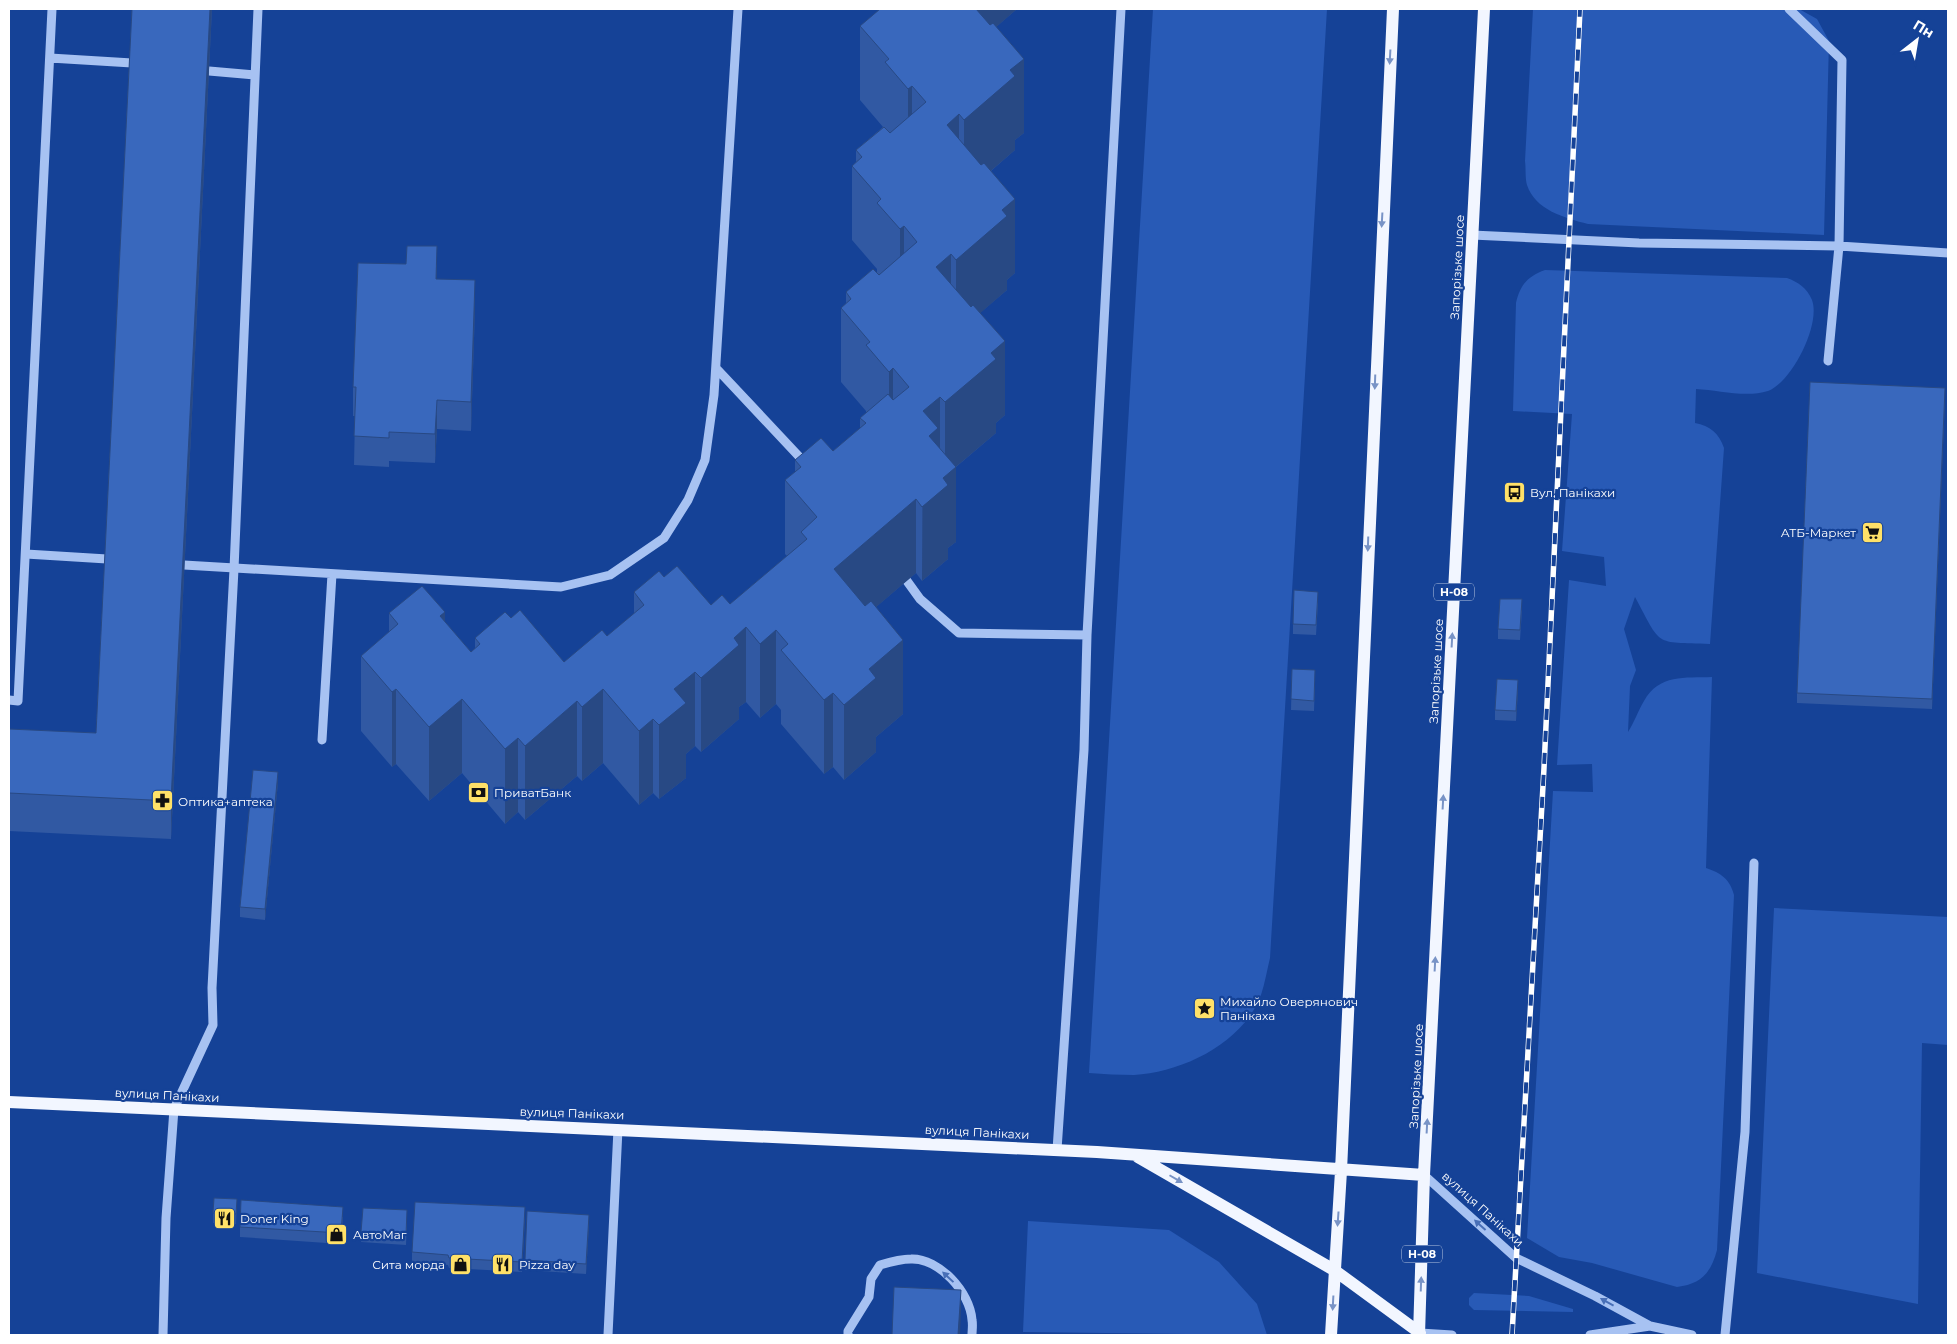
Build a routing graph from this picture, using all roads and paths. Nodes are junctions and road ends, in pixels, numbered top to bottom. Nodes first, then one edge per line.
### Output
1 (52, 9) edge
2 (258, 9) edge
3 (738, 9) edge
4 (1121, 9) edge
5 (1393, 9) edge
6 (1484, 9) edge
7 (1789, 9) edge
8 (50, 58) junction
9 (132, 63) edge
10 (209, 71) edge
11 (255, 75) junction
12 (1472, 235) junction
13 (1839, 246) junction
14 (1948, 253) edge
15 (1828, 361) dead end
16 (716, 368) junction
17 (811, 470) edge
18 (26, 554) junction
19 (107, 559) edge
20 (184, 565) edge
21 (234, 569) junction
22 (332, 574) junction
23 (907, 581) dead end
24 (1087, 635) junction
25 (9, 700) edge
26 (322, 740) dead end
27 (1754, 863) dead end
28 (9, 1102) edge
29 (174, 1109) junction
30 (618, 1129) junction
31 (1057, 1150) junction
32 (1134, 1155) junction
33 (1341, 1171) junction
34 (1424, 1175) junction
35 (1334, 1270) junction
36 (1650, 1326) junction
37 (1420, 1334) edge
38 (163, 1335) edge
39 (608, 1335) edge
40 (848, 1335) edge
41 (972, 1335) edge
42 (1331, 1335) edge
43 (1452, 1335) edge
44 (1590, 1335) edge
45 (1692, 1335) edge
46 (1725, 1335) edge

1 - 8 street
2 - 11 street
3 - 16 street
4 - 24 street
5 -> 33 main road
6 - 12 main road, Запорізьке шосе / Н-08
7 - 13 street
8 - 9 street
8 - 18 street
10 - 11 street
11 - 21 street
12 - 13 street
34 -> 12 main road, Запорізьке шосе / Н-08
13 - 14 street
13 - 15 street
16 - 17 street
16 - 22 street
18 - 19 street
18 - 25 street
20 - 21 street
21 - 22 street
21 - 29 street
22 - 26 street
23 - 24 street
24 - 31 street
27 - 46 street
28 - 29 main road, вулиця Панікахи
29 - 30 main road, вулиця Панікахи
29 - 38 street
30 - 31 main road, вулиця Панікахи
30 - 39 street
31 - 32 main road, вулиця Панікахи
32 - 33 main road, вулиця Панікахи
32 -> 35 main road, вулиця Панікахи
33 - 34 main road, вулиця Панікахи
33 -> 35 main road
36 -> 34 street, вулиця Панікахи
37 -> 34 main road, Запорізьке шосе / Н-08
35 - 37 main road, вулиця Панікахи
35 -> 42 main road
36 - 44 street, вулиця Панікахи
36 - 45 street, вулиця Панікахи
37 - 43 street
41 -> 40 street

